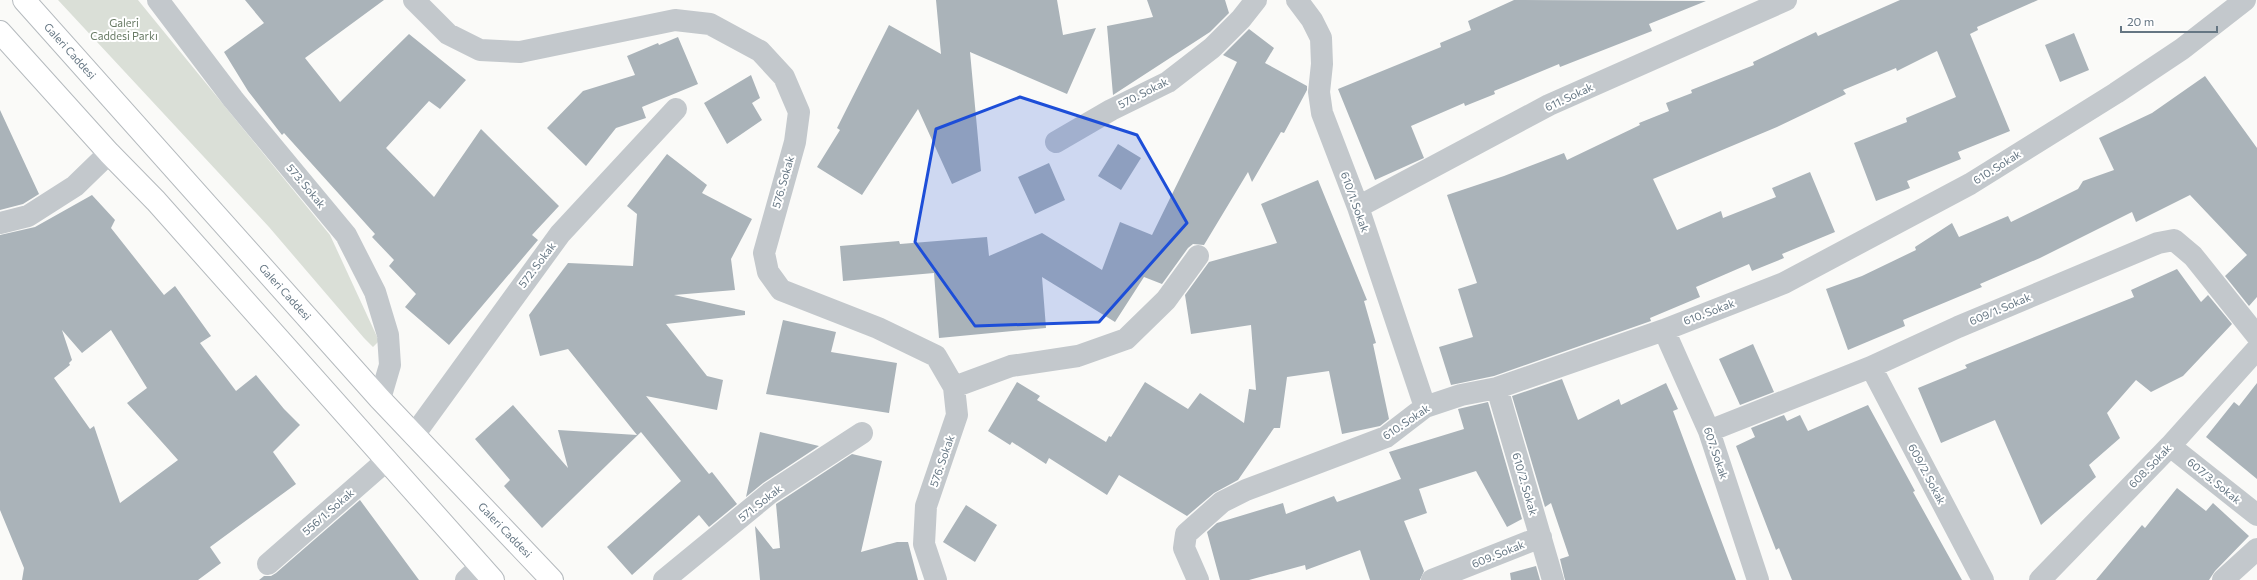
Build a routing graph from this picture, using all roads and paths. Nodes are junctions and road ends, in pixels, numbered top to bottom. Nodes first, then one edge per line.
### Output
1 (24, 0) edge
2 (158, 0) edge
3 (414, 0) edge
4 (1256, 0) edge
5 (1297, 0) edge
6 (1786, 0) edge
7 (2245, 0) edge
8 (0, 32) edge
9 (676, 109) dead end
10 (1056, 142) dead end
11 (109, 153) junction
12 (1358, 206) junction
13 (0, 223) edge
14 (1198, 256) dead end
15 (1664, 330) junction
16 (2257, 336) edge
17 (2257, 349) edge
18 (1871, 367) junction
19 (954, 387) junction
20 (1497, 388) junction
21 (380, 399) junction
22 (1425, 406) junction
23 (1709, 431) junction
24 (862, 433) dead end
25 (414, 434) junction
26 (2170, 446) junction
27 (387, 460) junction
28 (2257, 515) edge
29 (1540, 537) junction
30 (2257, 549) edge
31 (268, 564) dead end
32 (480, 576) edge
33 (552, 580) edge
34 (664, 580) edge
35 (936, 580) edge
36 (1198, 580) edge
37 (1432, 580) edge
38 (1553, 580) edge
39 (1758, 580) edge
40 (1984, 580) edge
41 (2040, 580) edge
42 (2223, 580) edge

1 - 21 main road, Galeri Caddesi
2 - 21 street, 573. Sokak
3 - 19 street, 576. Sokak
4 - 10 street, 570. Sokak
5 - 12 street, 610/1. Sokak
6 - 12 street, 611. Sokak
7 - 15 street, 610. Sokak
8 - 11 main road
9 - 25 street, 572. Sokak
11 - 13 street
11 - 27 main road
12 - 22 street, 610/1. Sokak
14 - 19 street
15 - 20 street, 610. Sokak
15 - 23 street, 607. Sokak
16 - 18 street, 609/1. Sokak
17 - 26 street, 608. Sokak
18 - 23 street, 609/1. Sokak
18 - 40 street, 609/2. Sokak
19 - 35 street, 576. Sokak
20 - 22 street, 610. Sokak
20 - 29 street, 610/2. Sokak
21 - 25 main road, Galeri Caddesi
22 - 36 street, 610. Sokak
23 - 39 street, 607. Sokak
24 - 34 street, 571. Sokak
25 - 33 main road, Galeri Caddesi
26 - 28 street, 607/3. Sokak
26 - 41 street, 608. Sokak
27 - 31 street, 556/1. Sokak
27 - 32 main road
29 - 37 street, 609. Sokak
29 - 38 street, 610/2. Sokak
30 - 42 street

